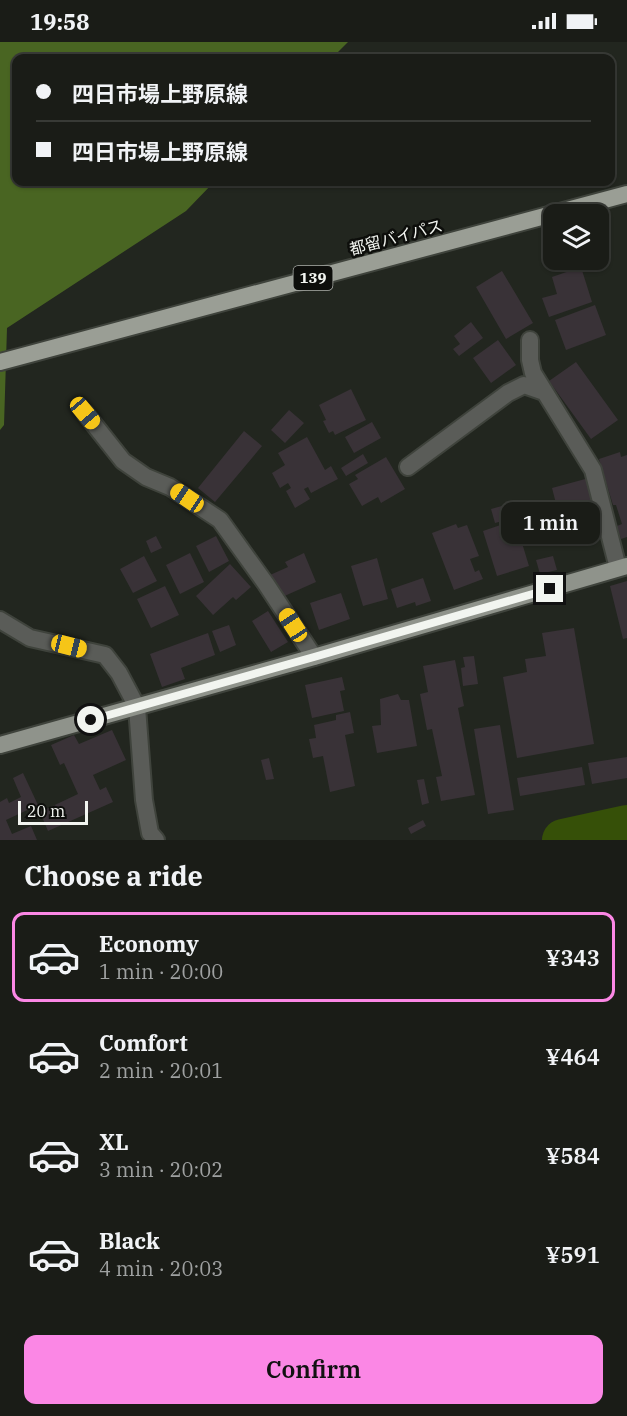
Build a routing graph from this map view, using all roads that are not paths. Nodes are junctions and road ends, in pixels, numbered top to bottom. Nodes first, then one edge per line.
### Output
1 (627, 194) edge
2 (530, 340) dead end
3 (0, 362) edge
4 (544, 392) junction
5 (85, 413) dead end
6 (408, 467) dead end
7 (622, 567) edge
8 (0, 620) edge
9 (314, 657) junction
10 (137, 707) junction
11 (0, 745) edge
12 (156, 840) edge

1 - 3 highway, 都留バイパス / 139
2 - 4 street
4 - 6 street
4 - 7 street
5 - 9 street
7 - 9 main road
8 - 10 street
9 - 10 main road
10 - 11 main road
10 - 12 street

